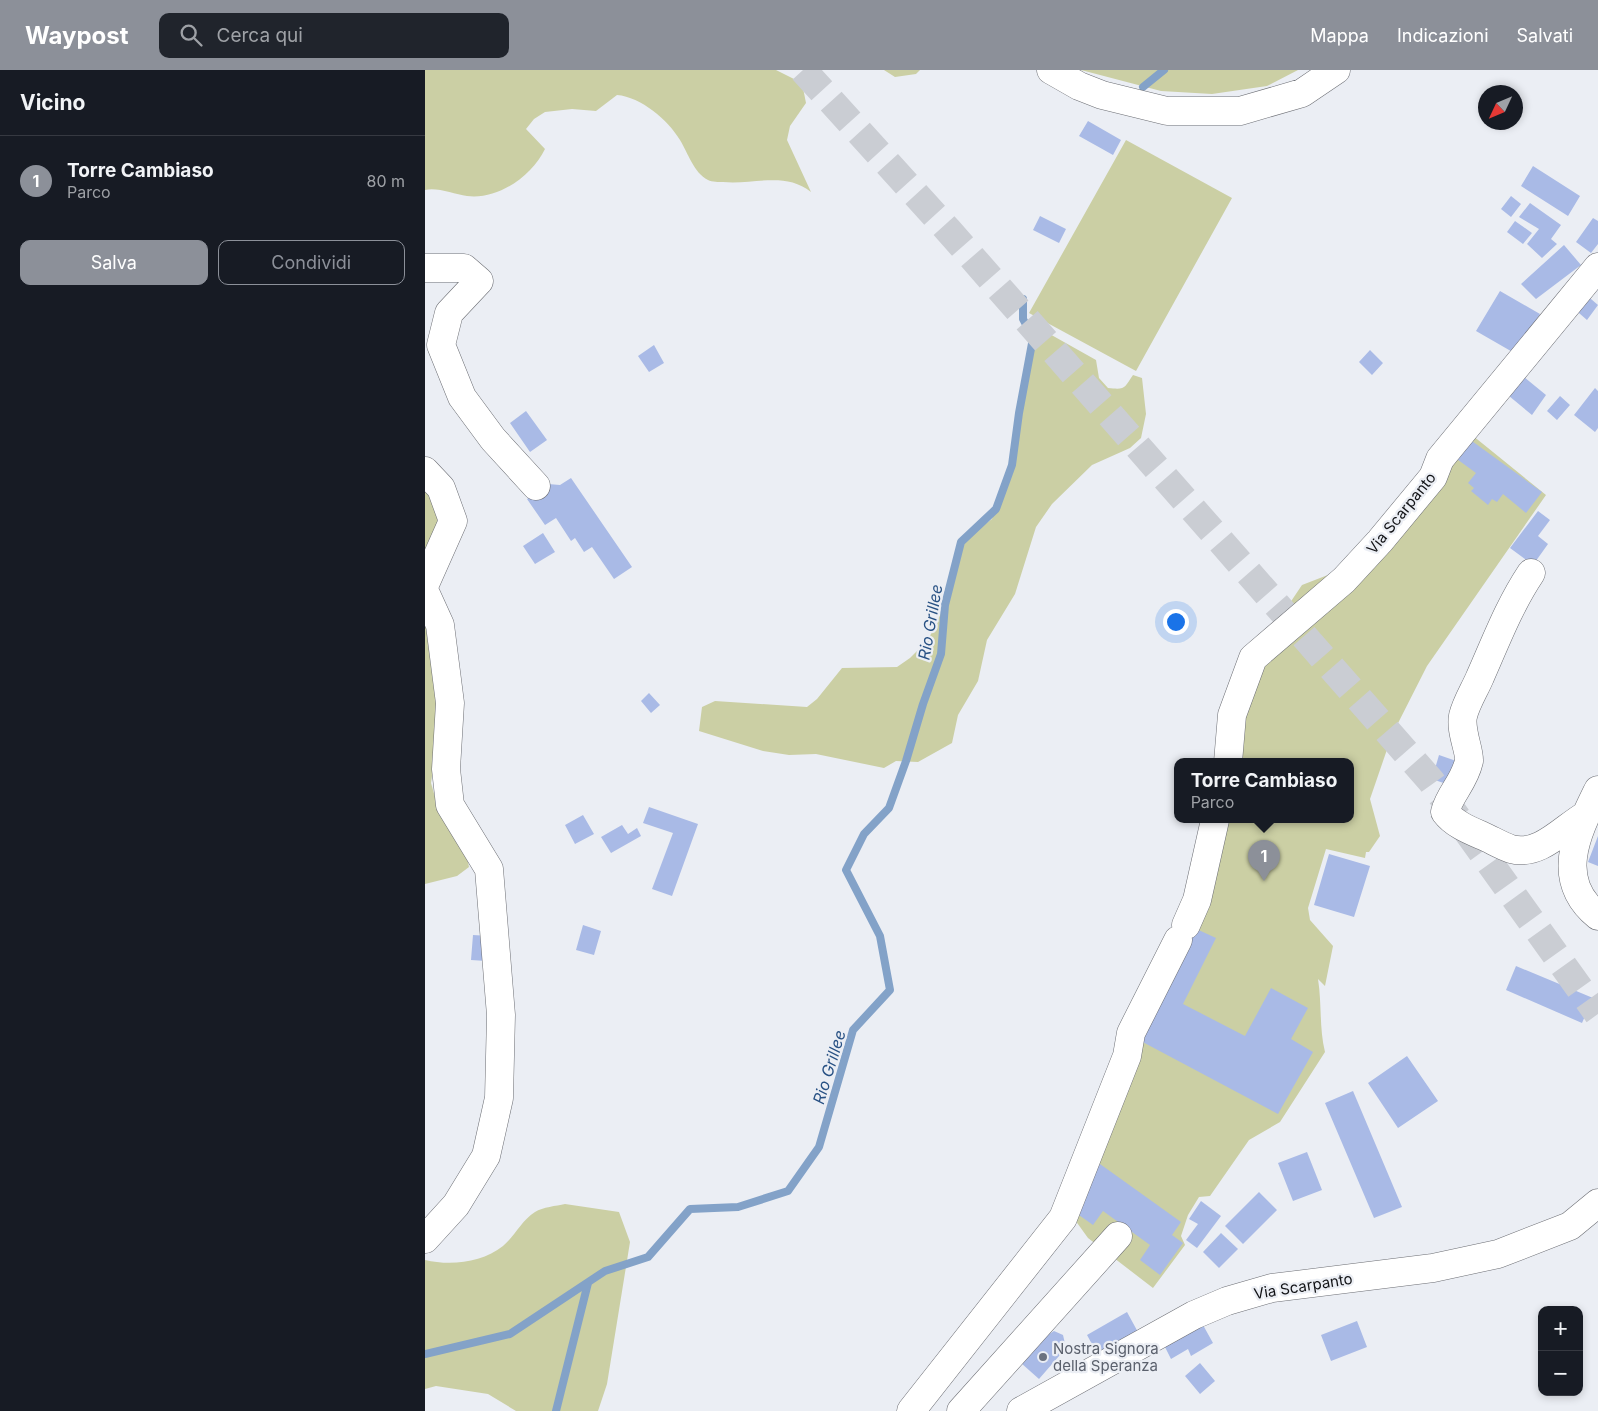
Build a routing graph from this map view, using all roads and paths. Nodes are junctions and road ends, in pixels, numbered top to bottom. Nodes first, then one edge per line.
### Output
1 (1051, 70) edge
2 (1336, 70) edge
3 (1598, 267) edge
4 (425, 268) edge
5 (425, 471) edge
6 (536, 486) dead end
7 (1531, 573) dead end
8 (425, 584) edge
9 (425, 592) edge
10 (1227, 758) edge
11 (1598, 790) edge
12 (1586, 815) junction
13 (1214, 823) edge
14 (1598, 916) edge
15 (1598, 1203) edge
16 (1118, 1236) dead end
17 (425, 1239) edge
18 (911, 1411) edge
19 (961, 1411) edge
20 (1021, 1411) edge

1 - 2 street
3 - 10 street, Via Scarpanto
4 - 6 street
5 - 8 street
7 - 12 street
9 - 17 street
11 - 12 street
12 - 14 street
13 - 18 street
15 - 20 street, Via Scarpanto
16 - 19 street

